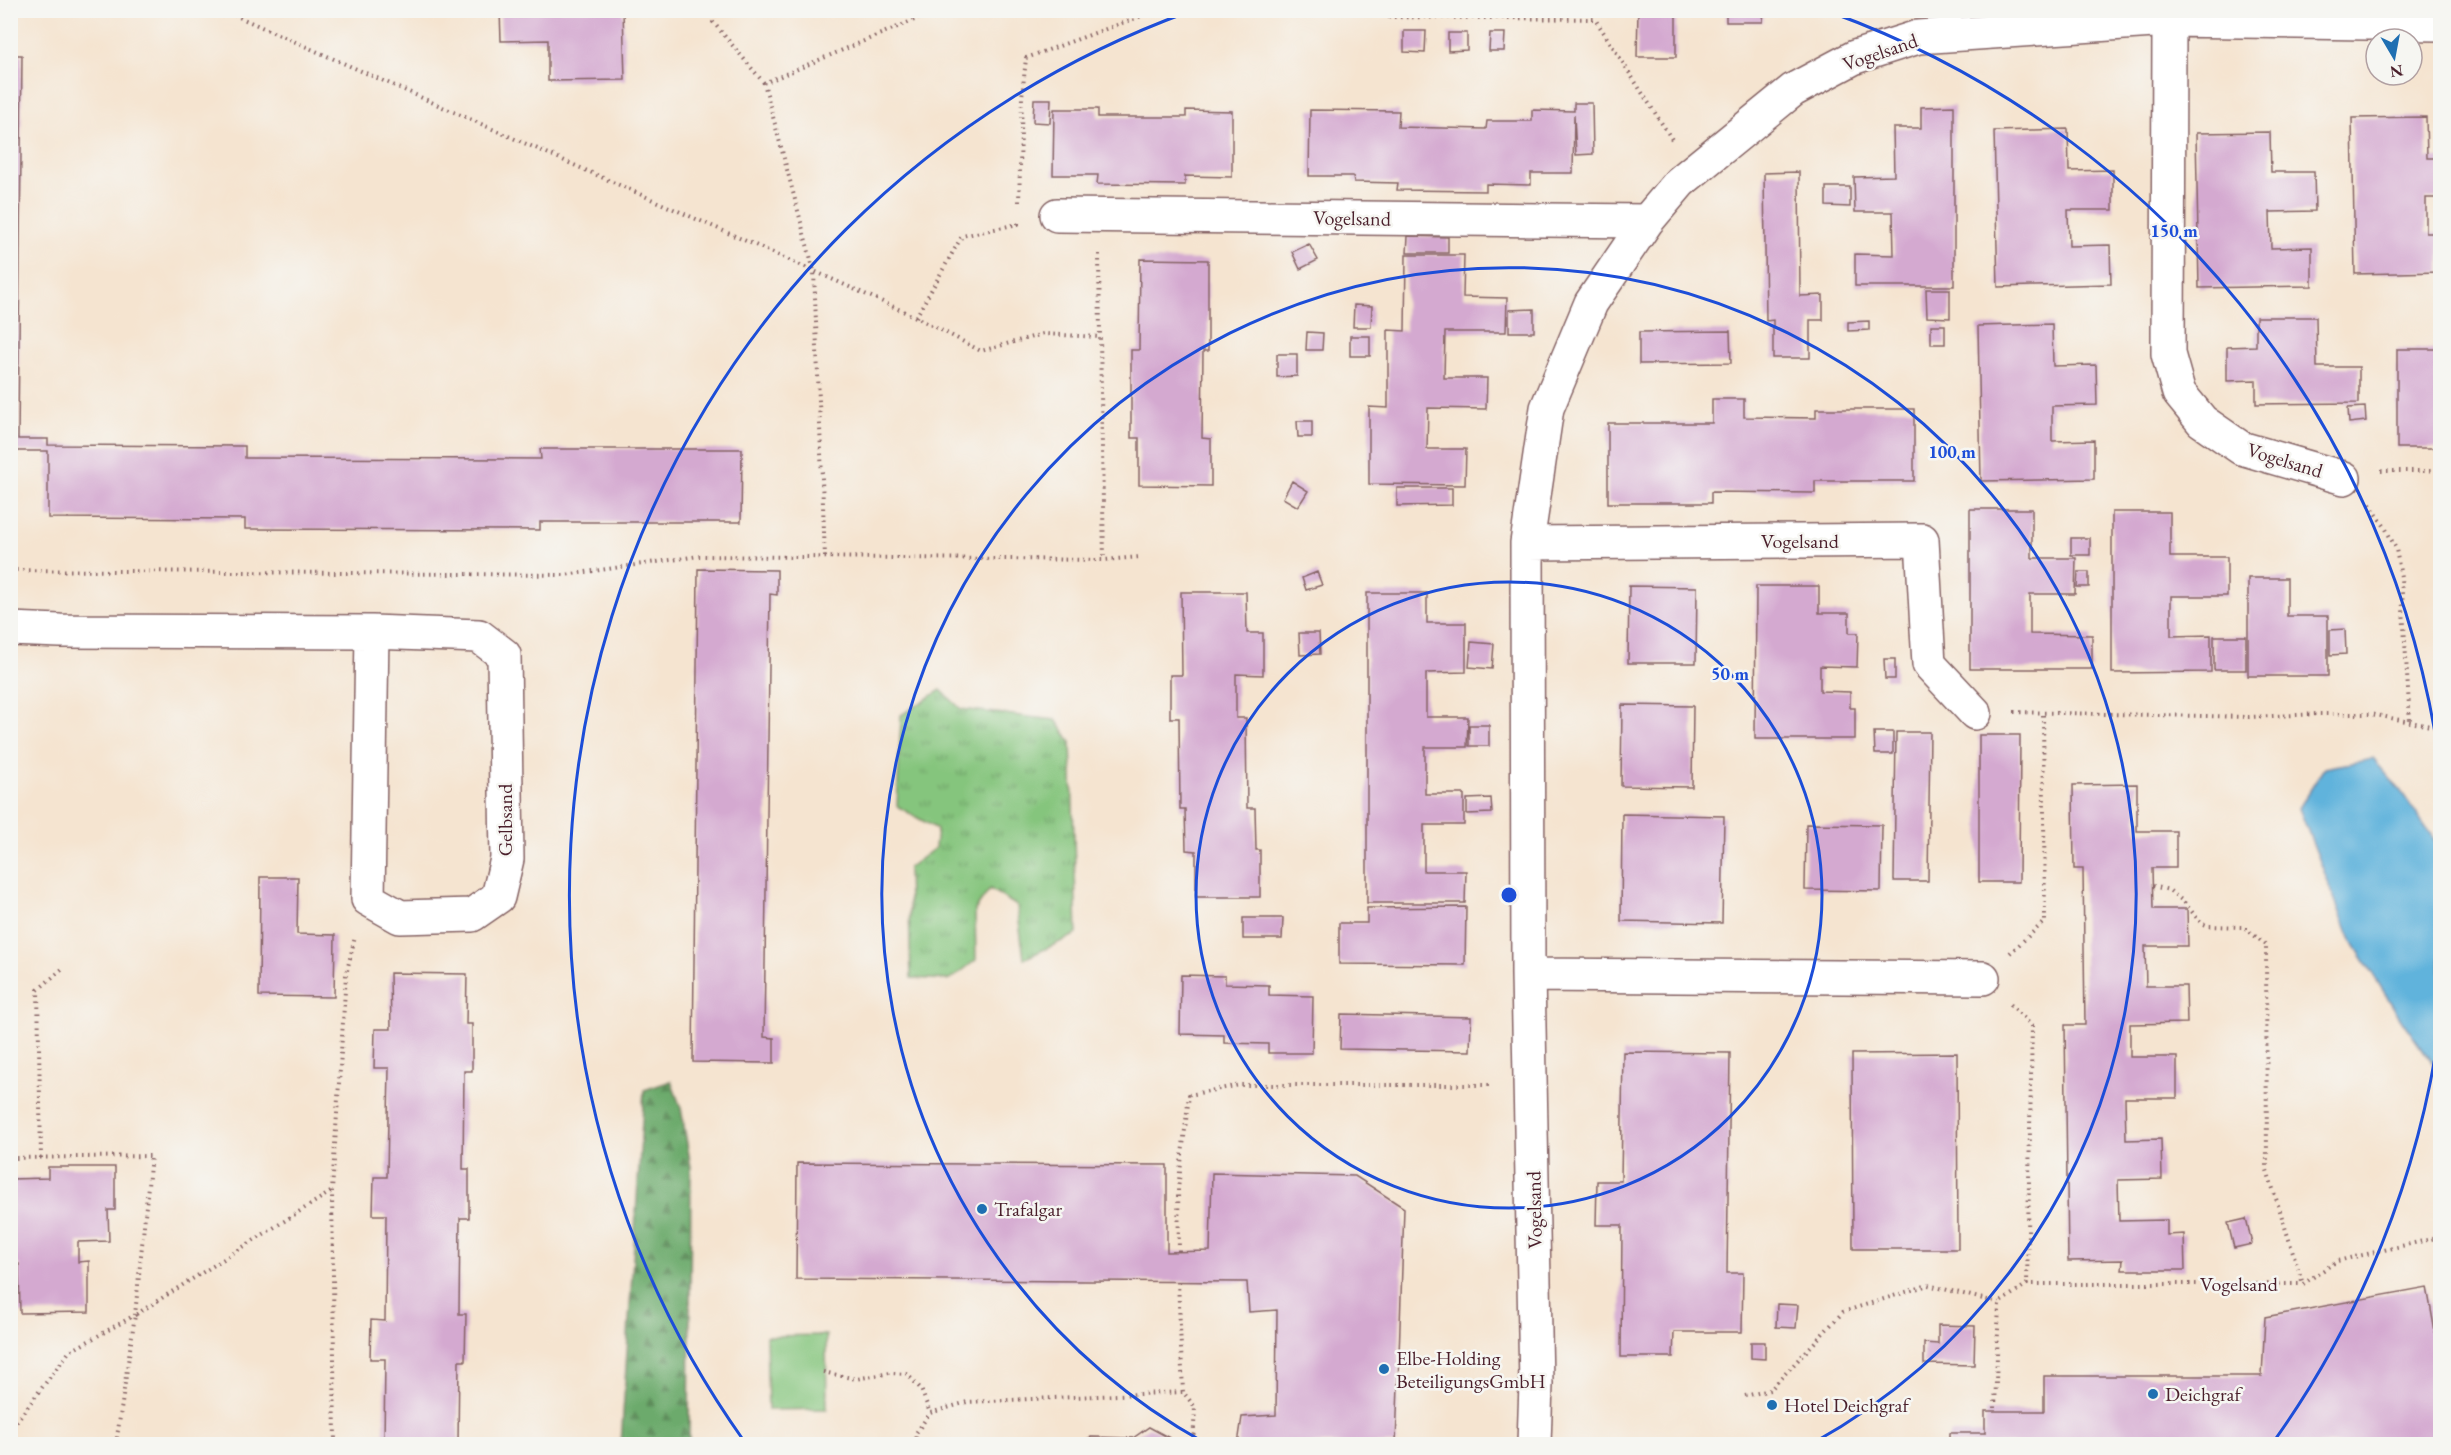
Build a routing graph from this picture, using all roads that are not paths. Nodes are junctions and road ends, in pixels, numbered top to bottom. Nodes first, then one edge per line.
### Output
1 (2169, 20) junction
2 (2440, 24) edge
3 (1057, 215) dead end
4 (1647, 221) junction
5 (2344, 478) road end
6 (1527, 543) junction
7 (10, 628) edge
8 (372, 632) junction
9 (1975, 713) road end
10 (1528, 975) junction
11 (1983, 978) road end
12 (1534, 1444) edge

1 - 2 street, Vogelsand
1 - 4 street, Vogelsand
1 - 5 street, Vogelsand
3 - 4 street, Vogelsand
4 - 6 street, Vogelsand
6 - 9 street, Vogelsand
6 - 10 street, Vogelsand
7 - 8 street, Gelbsand
8 - 8 street, Gelbsand
10 - 11 street
10 - 12 street, Vogelsand

